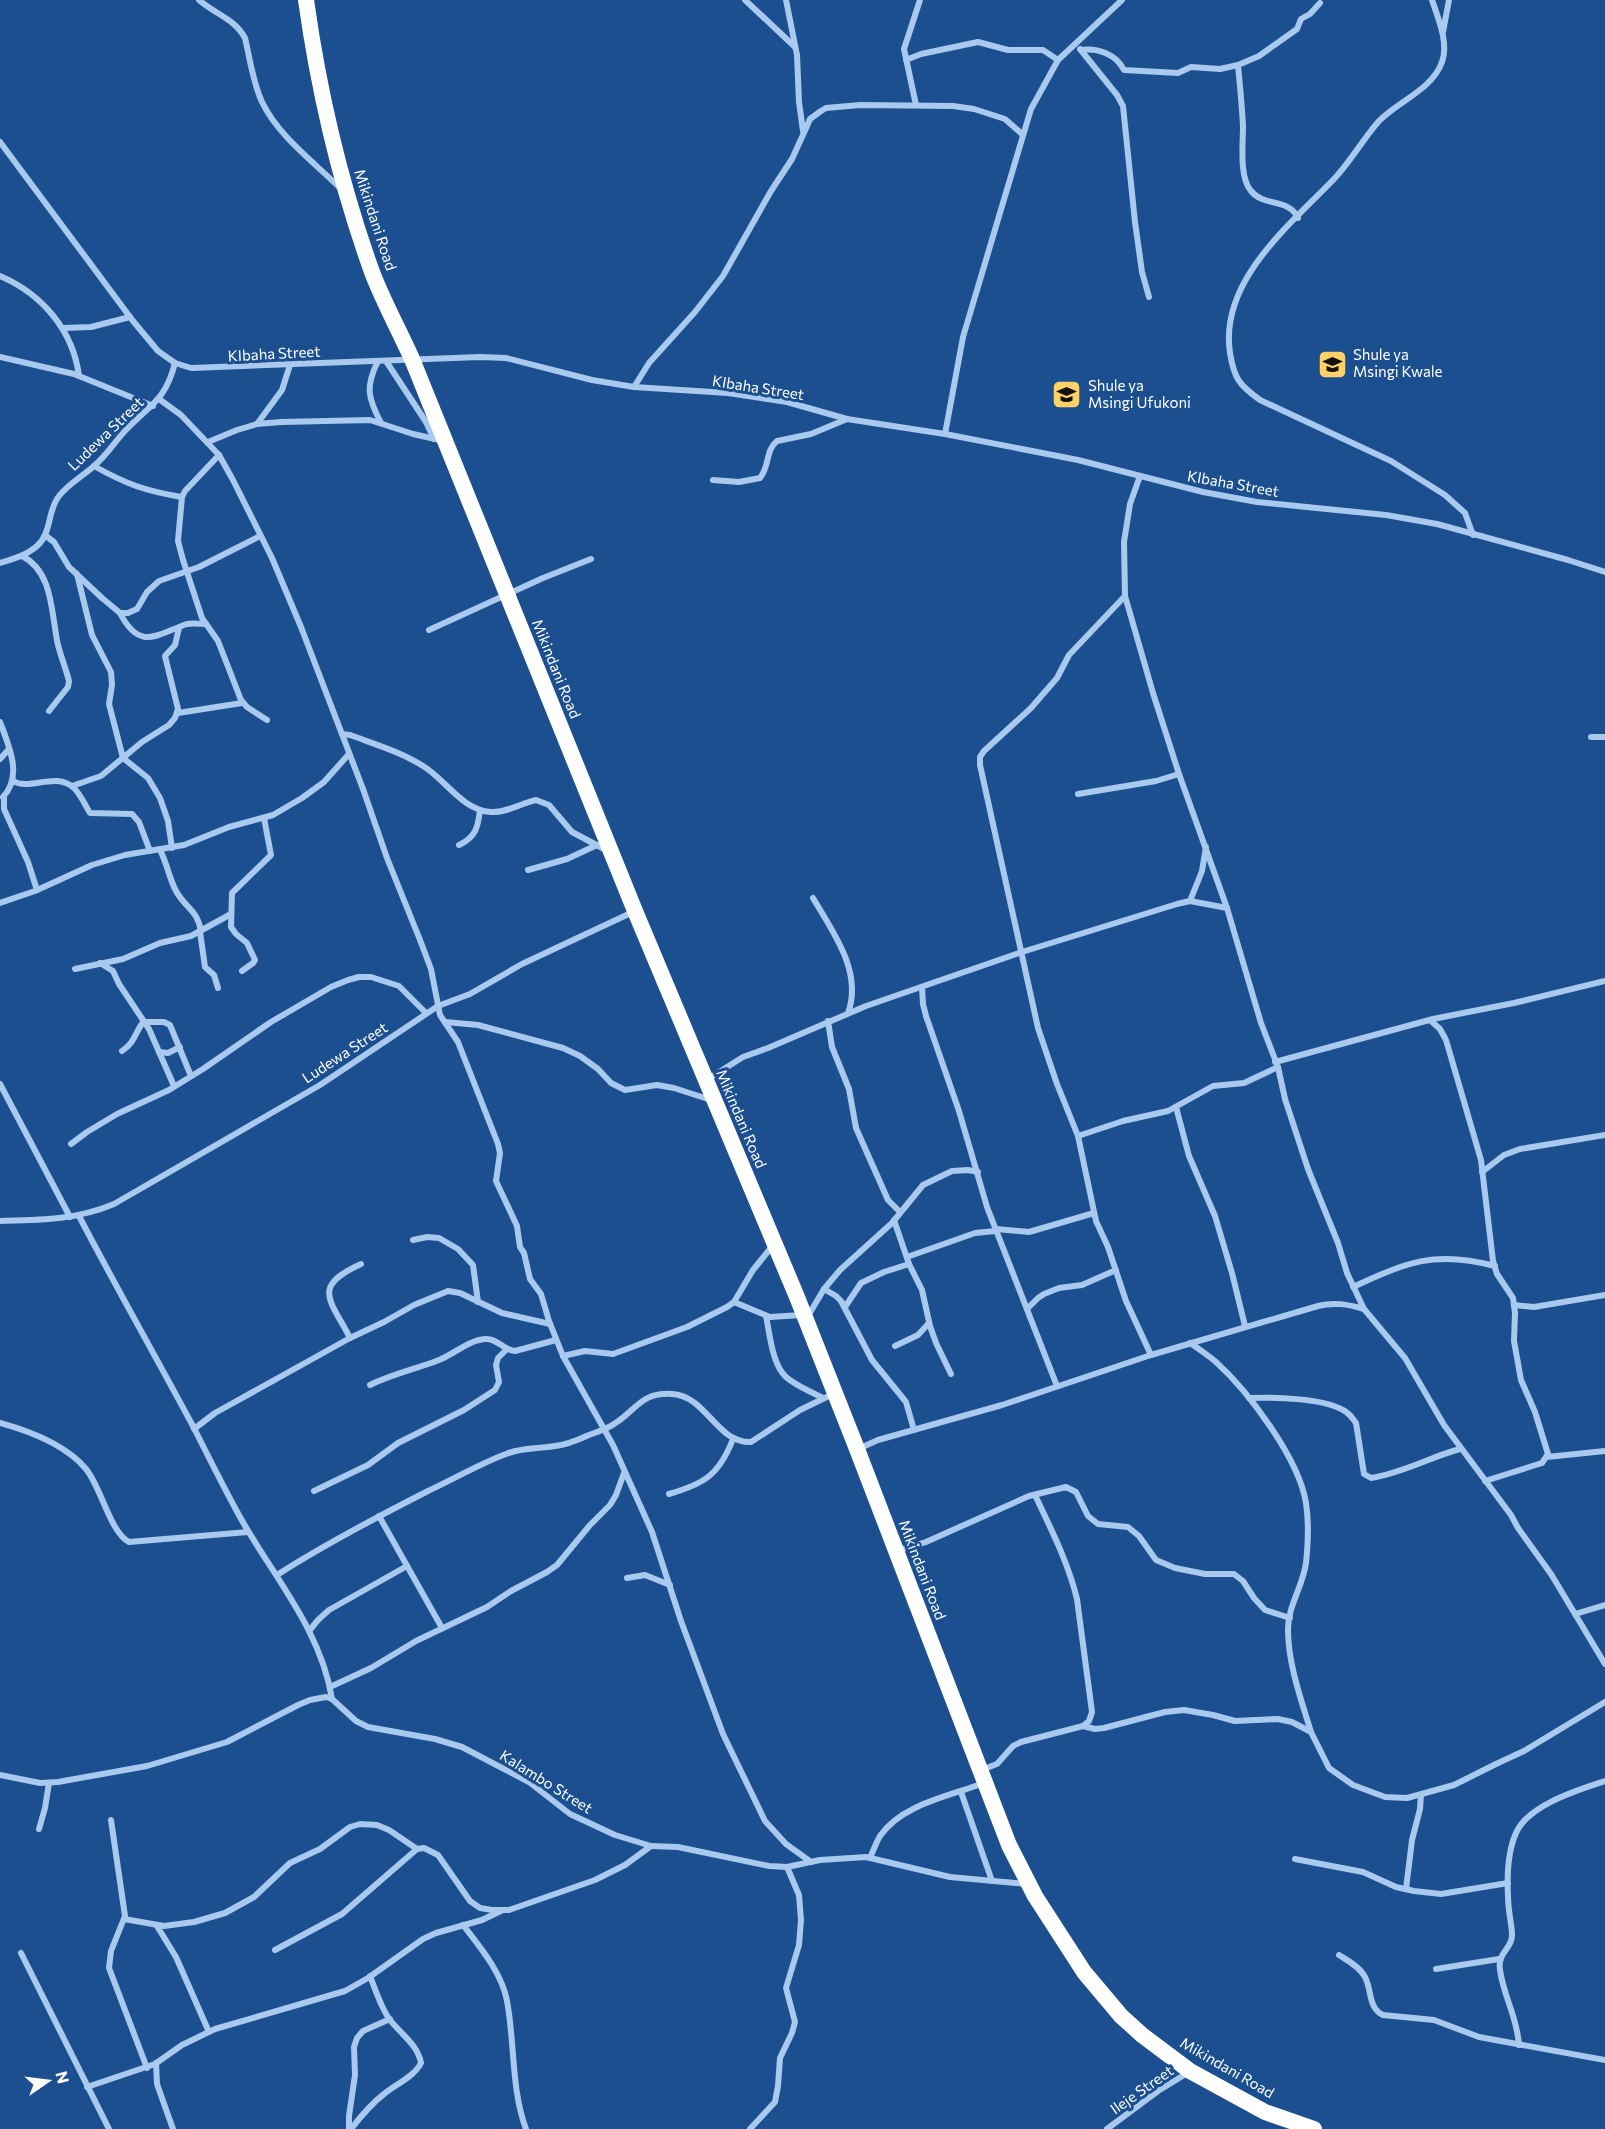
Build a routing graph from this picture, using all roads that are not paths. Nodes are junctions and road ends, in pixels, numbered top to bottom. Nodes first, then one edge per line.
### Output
1 (199, 0) edge
2 (306, 0) edge
3 (746, 0) edge
4 (786, 0) edge
5 (920, 0) edge
6 (1122, 0) edge
7 (1432, 0) edge
8 (1449, 0) edge
9 (1320, 3) dead end
10 (1442, 34) junction
11 (1077, 44) junction
12 (795, 47) junction
13 (1081, 50) junction
14 (906, 60) junction
15 (1058, 60) junction
16 (1238, 65) junction
17 (916, 105) junction
18 (803, 131) junction
19 (1022, 134) junction
20 (0, 142) edge
21 (345, 194) junction
22 (1298, 218) junction
23 (0, 276) edge
24 (1149, 297) dead end
25 (130, 317) junction
26 (63, 328) junction
27 (0, 357) edge
28 (412, 359) junction
29 (382, 361) junction
30 (175, 363) junction
31 (290, 365) junction
32 (79, 376) junction
33 (634, 387) junction
34 (159, 399) junction
35 (153, 406) junction
36 (847, 419) junction
37 (381, 423) junction
38 (257, 424) junction
39 (945, 434) junction
40 (439, 440) junction
41 (208, 442) junction
42 (219, 454) junction
43 (94, 466) junction
44 (1140, 476) junction
45 (713, 480) dead end
46 (182, 497) junction
47 (1473, 535) junction
48 (46, 536) junction
49 (260, 536) junction
50 (22, 556) junction
51 (591, 559) dead end
52 (0, 563) edge
53 (187, 571) junction
54 (1605, 573) edge
55 (77, 574) junction
56 (507, 594) junction
57 (1125, 596) junction
58 (120, 612) junction
59 (206, 624) junction
60 (179, 628) junction
61 (429, 630) dead end
62 (242, 703) junction
63 (49, 711) dead end
64 (178, 713) junction
65 (267, 720) dead end
66 (0, 722) edge
67 (342, 734) junction
68 (1591, 737) dead end
69 (1605, 737) edge
70 (9, 749) junction
71 (349, 754) junction
72 (123, 758) junction
73 (0, 759) edge
74 (1179, 774) junction
75 (13, 782) junction
76 (72, 786) junction
77 (1078, 795) dead end
78 (2, 798) edge
79 (480, 810) junction
80 (264, 818) junction
81 (459, 845) dead end
82 (1206, 846) junction
83 (172, 848) junction
84 (604, 849) junction
85 (160, 850) junction
86 (150, 851) junction
87 (528, 870) dead end
88 (38, 890) junction
89 (813, 898) dead end
90 (1190, 901) junction
91 (0, 903) edge
92 (1227, 908) junction
93 (635, 911) junction
94 (231, 914) junction
95 (201, 932) junction
96 (1022, 952) junction
97 (99, 963) junction
98 (75, 969) dead end
99 (242, 971) dead end
100 (1605, 981) edge
101 (921, 987) junction
102 (218, 988) dead end
103 (438, 1006) junction
104 (426, 1013) junction
105 (848, 1013) junction
106 (1430, 1020) junction
107 (828, 1021) junction
108 (145, 1022) junction
109 (446, 1022) junction
110 (180, 1047) junction
111 (122, 1051) dead end
112 (159, 1052) junction
113 (1277, 1064) junction
114 (191, 1076) junction
115 (705, 1080) junction
116 (0, 1084) edge
117 (174, 1086) junction
118 (713, 1101) junction
119 (1176, 1107) junction
120 (1605, 1135) edge
121 (1078, 1136) junction
122 (72, 1144) dead end
123 (978, 1172) junction
124 (1482, 1172) junction
125 (900, 1212) junction
126 (1094, 1213) junction
127 (79, 1216) junction
128 (70, 1218) junction
129 (894, 1220) junction
130 (0, 1221) edge
131 (996, 1230) junction
132 (414, 1240) dead end
133 (774, 1244) junction
134 (908, 1261) junction
135 (361, 1264) dead end
136 (1495, 1266) junction
137 (1116, 1270) junction
138 (1353, 1287) junction
139 (824, 1289) junction
140 (1605, 1295) edge
141 (478, 1302) junction
142 (734, 1302) junction
143 (1514, 1305) junction
144 (845, 1307) junction
145 (1027, 1309) junction
146 (1364, 1309) junction
147 (765, 1316) junction
148 (804, 1317) junction
149 (929, 1322) junction
150 (550, 1324) junction
151 (1245, 1326) junction
152 (350, 1338) junction
153 (556, 1340) junction
154 (1190, 1343) junction
155 (895, 1346) dead end
156 (507, 1349) junction
157 (1151, 1355) junction
158 (563, 1356) junction
159 (951, 1374) dead end
160 (370, 1385) dead end
161 (1057, 1386) junction
162 (828, 1396) junction
163 (1249, 1398) junction
164 (0, 1423) edge
165 (194, 1429) junction
166 (604, 1429) junction
167 (914, 1430) junction
168 (733, 1439) junction
169 (857, 1449) junction
170 (1460, 1449) junction
171 (1605, 1450) edge
172 (1547, 1457) junction
173 (624, 1473) junction
174 (1485, 1481) junction
175 (314, 1491) dead end
176 (669, 1494) dead end
177 (1035, 1495) junction
178 (379, 1516) junction
179 (248, 1532) junction
180 (895, 1551) junction
181 (407, 1566) junction
182 (277, 1575) junction
183 (627, 1578) dead end
184 (670, 1585) junction
185 (1605, 1605) edge
186 (1575, 1614) junction
187 (1290, 1618) junction
188 (442, 1628) junction
189 (309, 1632) junction
190 (1605, 1664) edge
191 (330, 1687) junction
192 (332, 1699) junction
193 (1605, 1702) edge
194 (1083, 1726) junction
195 (1311, 1732) junction
196 (0, 1775) edge
197 (982, 1777) junction
198 (1605, 1781) edge
199 (49, 1783) junction
200 (961, 1792) junction
201 (1420, 1796) junction
202 (111, 1820) dead end
203 (39, 1829) dead end
204 (651, 1846) junction
205 (417, 1850) junction
206 (870, 1858) junction
207 (1295, 1859) dead end
208 (811, 1862) junction
209 (787, 1867) junction
210 (992, 1881) junction
211 (1508, 1883) junction
212 (1028, 1884) junction
213 (1406, 1889) junction
214 (502, 1910) junction
215 (124, 1919) junction
216 (463, 1925) junction
217 (157, 1926) junction
218 (275, 1950) dead end
219 (21, 1953) dead end
220 (1339, 1955) dead end
221 (1499, 1959) junction
222 (1436, 1969) dead end
223 (370, 1976) junction
224 (390, 2019) junction
225 (209, 2032) junction
226 (1519, 2045) junction
227 (1605, 2060) edge
228 (156, 2063) junction
229 (147, 2068) junction
230 (1190, 2071) junction
231 (87, 2087) junction
232 (1288, 2125) edge
233 (109, 2129) edge
234 (173, 2129) edge
235 (350, 2129) edge
236 (526, 2129) edge
237 (750, 2129) edge
238 (1107, 2129) edge
239 (1314, 2129) edge

1 - 21 street
2 - 21 highway, Mikindani Road
3 - 12 street
4 - 12 street
5 - 14 street
6 - 11 street
7 - 10 street
8 - 10 street
9 - 16 street
10 - 22 street
11 - 13 street
11 - 15 street
12 - 18 street
13 - 16 street
13 - 24 street
14 - 15 street
14 - 17 street
15 - 19 street
16 - 22 street
17 - 18 street
17 - 19 street
18 - 33 street
19 - 39 street
20 - 25 street, KIbaha Street
21 - 28 highway, Mikindani Road
22 - 47 street
23 - 26 street
25 - 26 street
25 - 30 street, KIbaha Street
26 - 32 street
27 - 32 street
28 - 29 street, KIbaha Street
28 - 33 street, KIbaha Street
28 - 40 highway, Mikindani Road
29 - 31 street, KIbaha Street
29 - 37 street
29 - 40 street
30 - 31 street, KIbaha Street
30 - 34 street, Ludewa Street
31 - 38 street
32 - 35 street
33 - 36 street, KIbaha Street
34 - 35 street, Ludewa Street
34 - 41 street
35 - 43 street, Ludewa Street
36 - 39 street, KIbaha Street
36 - 45 street
37 - 38 street
37 - 40 street
38 - 41 street
39 - 44 street, KIbaha Street
40 - 56 highway, Mikindani Road
41 - 42 street
42 - 46 street
42 - 49 street
43 - 46 street
43 - 48 street, Ludewa Street
44 - 47 street, KIbaha Street
44 - 57 street
46 - 53 street
47 - 54 street, KIbaha Street
48 - 50 street
48 - 55 street
49 - 53 street
49 - 67 street
50 - 52 street
50 - 63 street
51 - 56 street
53 - 58 street
53 - 59 street
55 - 58 street
55 - 72 street
56 - 61 street
56 - 84 highway, Mikindani Road
57 - 74 street
57 - 96 street
58 - 60 street
59 - 60 street
59 - 62 street
60 - 64 street
62 - 64 street
62 - 65 street
64 - 72 street
66 - 70 street
67 - 71 street
67 - 79 street
68 - 69 street
70 - 73 street
70 - 75 street
71 - 80 street
71 - 103 street
72 - 76 street
72 - 83 street
74 - 77 street
74 - 82 street
75 - 76 street
75 - 78 street
76 - 86 street
78 - 88 street
79 - 81 street
79 - 84 street
80 - 83 street
80 - 94 street
82 - 90 street
82 - 92 street
83 - 85 street
84 - 87 street
84 - 93 highway, Mikindani Road
85 - 86 street
85 - 95 street
86 - 88 street
88 - 91 street
89 - 105 street
90 - 92 street
90 - 96 street
92 - 113 street
93 - 103 street, Ludewa Street
93 - 115 highway, Mikindani Road
94 - 95 street
94 - 99 street
95 - 97 street
95 - 102 street
96 - 101 street
96 - 121 street
97 - 98 street
97 - 108 street
100 - 106 street
101 - 105 street
101 - 123 street
103 - 104 street, Ludewa Street
103 - 109 street
104 - 114 street
104 - 127 street, Ludewa Street
105 - 107 street
106 - 113 street
106 - 124 street
107 - 115 street
107 - 125 street
108 - 110 street
108 - 111 street
108 - 112 street
109 - 118 street
109 - 150 street
110 - 112 street
110 - 114 street
112 - 117 street
113 - 119 street
113 - 138 street
114 - 117 street
115 - 118 highway, Mikindani Road
116 - 128 street
117 - 122 street
118 - 133 highway, Mikindani Road
119 - 121 street
119 - 151 street
120 - 124 street
121 - 126 street
123 - 125 street
123 - 131 street
124 - 136 street
125 - 129 street
126 - 131 street
126 - 137 street
127 - 128 street, Ludewa Street
127 - 165 street
128 - 130 street, Ludewa Street
129 - 134 street
129 - 139 street
131 - 134 street
131 - 145 street
132 - 141 street
133 - 142 street
133 - 148 highway, Mikindani Road
134 - 144 street
134 - 149 street
135 - 152 street
136 - 138 street
136 - 143 street
137 - 145 street
137 - 157 street
138 - 146 street
139 - 144 street
139 - 148 street
140 - 143 street
141 - 150 street
141 - 152 street
142 - 147 street
142 - 158 street
143 - 172 street
144 - 167 street
145 - 161 street
146 - 151 street
146 - 170 street
147 - 148 street
147 - 162 street
148 - 162 highway, Mikindani Road
149 - 155 street
149 - 159 street
150 - 153 street
151 - 154 street
152 - 165 street
153 - 156 street
153 - 158 street
154 - 157 street
154 - 163 street
156 - 160 street
156 - 175 street
157 - 161 street
158 - 166 street
161 - 167 street
162 - 168 street
162 - 169 highway, Mikindani Road
163 - 170 street
163 - 187 street
164 - 179 street
165 - 179 street
166 - 168 street
166 - 173 street
166 - 178 street
167 - 169 street
168 - 176 street
169 - 180 highway, Mikindani Road
170 - 174 street
171 - 172 street
172 - 174 street
173 - 184 street
173 - 188 street
174 - 186 street
177 - 180 street
177 - 187 street
177 - 194 street
178 - 181 street
178 - 182 street
179 - 182 street
180 - 197 highway, Mikindani Road
181 - 188 street
181 - 189 street
182 - 189 street
183 - 184 street
184 - 208 street
185 - 186 street
186 - 190 street
187 - 195 street
188 - 191 street
189 - 191 street
191 - 192 street
192 - 199 street
192 - 204 street, Kalambo Street
193 - 201 street
194 - 195 street
194 - 197 street
195 - 201 street
196 - 199 street
197 - 200 street
197 - 212 highway, Mikindani Road
198 - 211 street
199 - 203 street
200 - 206 street
200 - 210 street
201 - 213 street
202 - 215 street
204 - 209 street, Kalambo Street
204 - 214 street
205 - 214 street
205 - 217 street
205 - 218 street
206 - 208 street, Kalambo Street
206 - 210 street, Kalambo Street
207 - 213 street
208 - 209 street, Kalambo Street
209 - 237 street
210 - 212 street, Kalambo Street
211 - 213 street
211 - 221 street
212 - 230 highway, Mikindani Road
214 - 216 street
215 - 217 street
215 - 229 street
216 - 223 street
216 - 236 street
217 - 225 street
219 - 231 street
220 - 226 street
221 - 222 street
221 - 226 street
223 - 224 street
223 - 225 street
224 - 235 street
224 - 235 street
225 - 228 street
226 - 227 street
228 - 229 street
228 - 234 street
229 - 231 street
230 - 232 highway, Mikindani Road
230 - 238 street, Ileje Street
231 - 233 street
232 - 239 highway, Mikindani Road

